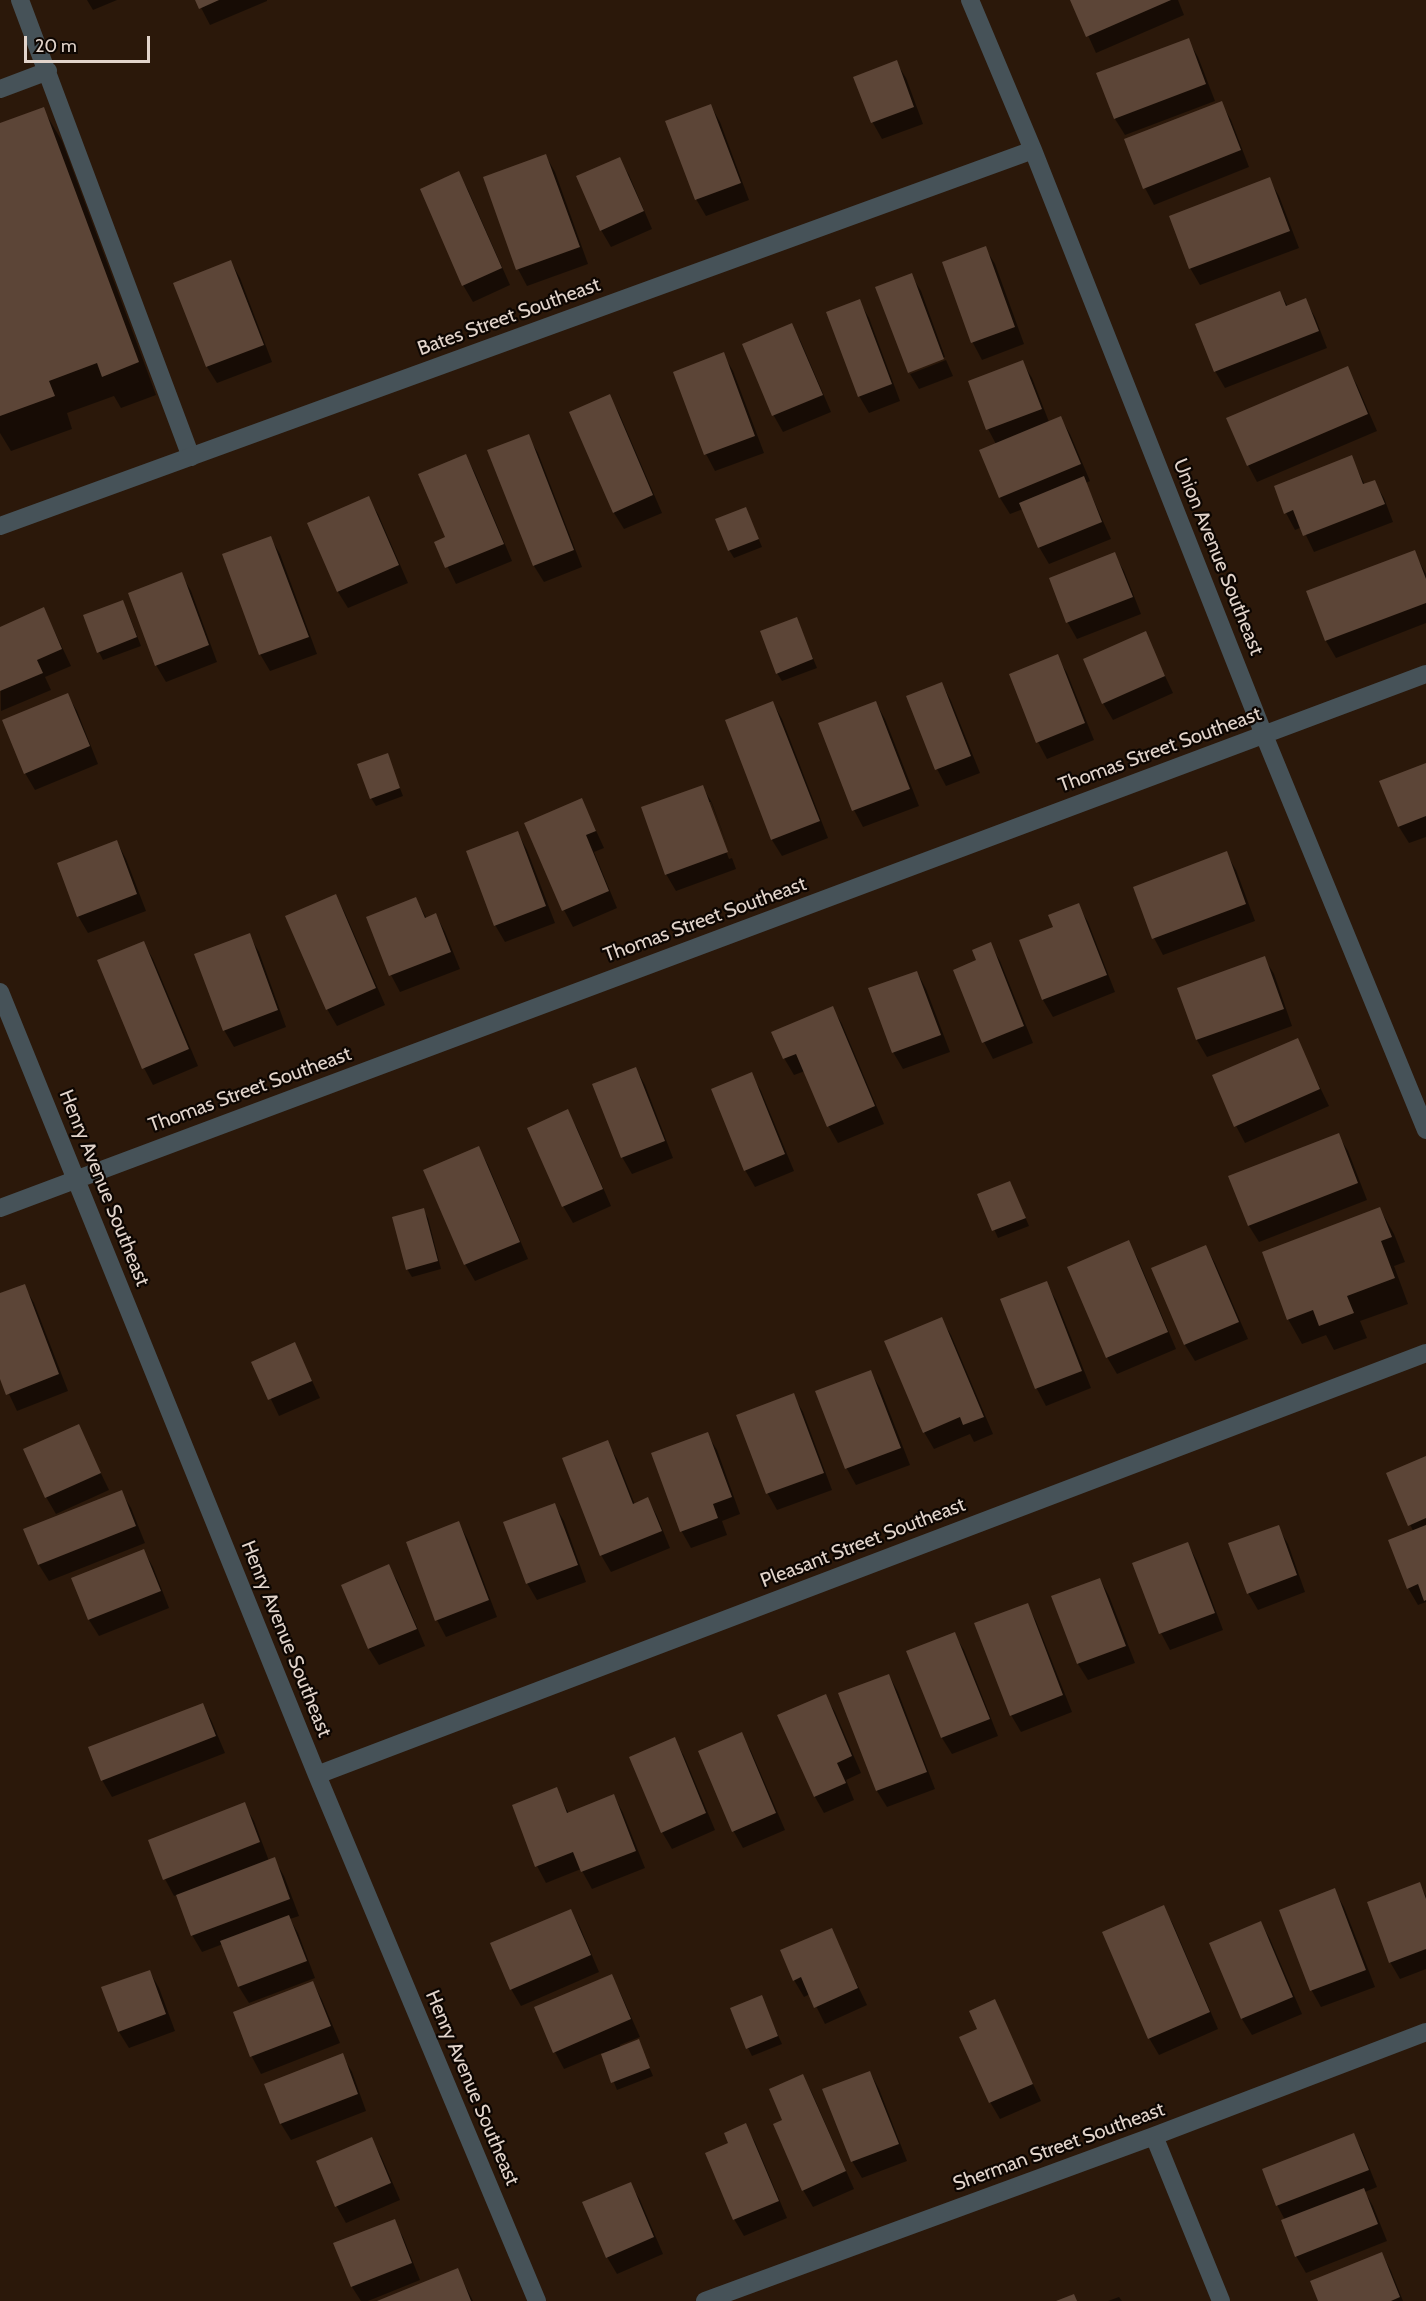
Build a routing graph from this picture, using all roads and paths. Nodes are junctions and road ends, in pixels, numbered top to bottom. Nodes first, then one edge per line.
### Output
1 (20, 0) edge
2 (970, 0) edge
3 (48, 71) junction
4 (0, 89) edge
5 (1033, 150) junction
6 (191, 457) junction
7 (0, 526) edge
8 (1426, 674) edge
9 (1264, 735) junction
10 (0, 992) edge
11 (1426, 1130) edge
12 (76, 1179) junction
13 (0, 1208) edge
14 (1426, 1353) edge
15 (317, 1775) junction
16 (1426, 2032) edge
17 (1154, 2136) junction
18 (537, 2301) edge
19 (705, 2301) edge
20 (1221, 2301) edge

1 - 3 street
2 - 5 street, Union Avenue Southeast
3 - 4 street
3 - 6 street
5 - 6 street, Bates Street Southeast
5 - 9 street, Union Avenue Southeast
6 - 7 street, Bates Street Southeast
8 - 9 street, Thomas Street Southeast
9 - 11 street, Union Avenue Southeast
9 - 12 street, Thomas Street Southeast
10 - 12 street, Henry Avenue Southeast
12 - 13 street, Thomas Street Southeast
12 - 15 street, Henry Avenue Southeast
14 - 15 street, Pleasant Street Southeast
15 - 18 street, Henry Avenue Southeast
16 - 17 street, Sherman Street Southeast
17 - 19 street, Sherman Street Southeast
17 - 20 street

